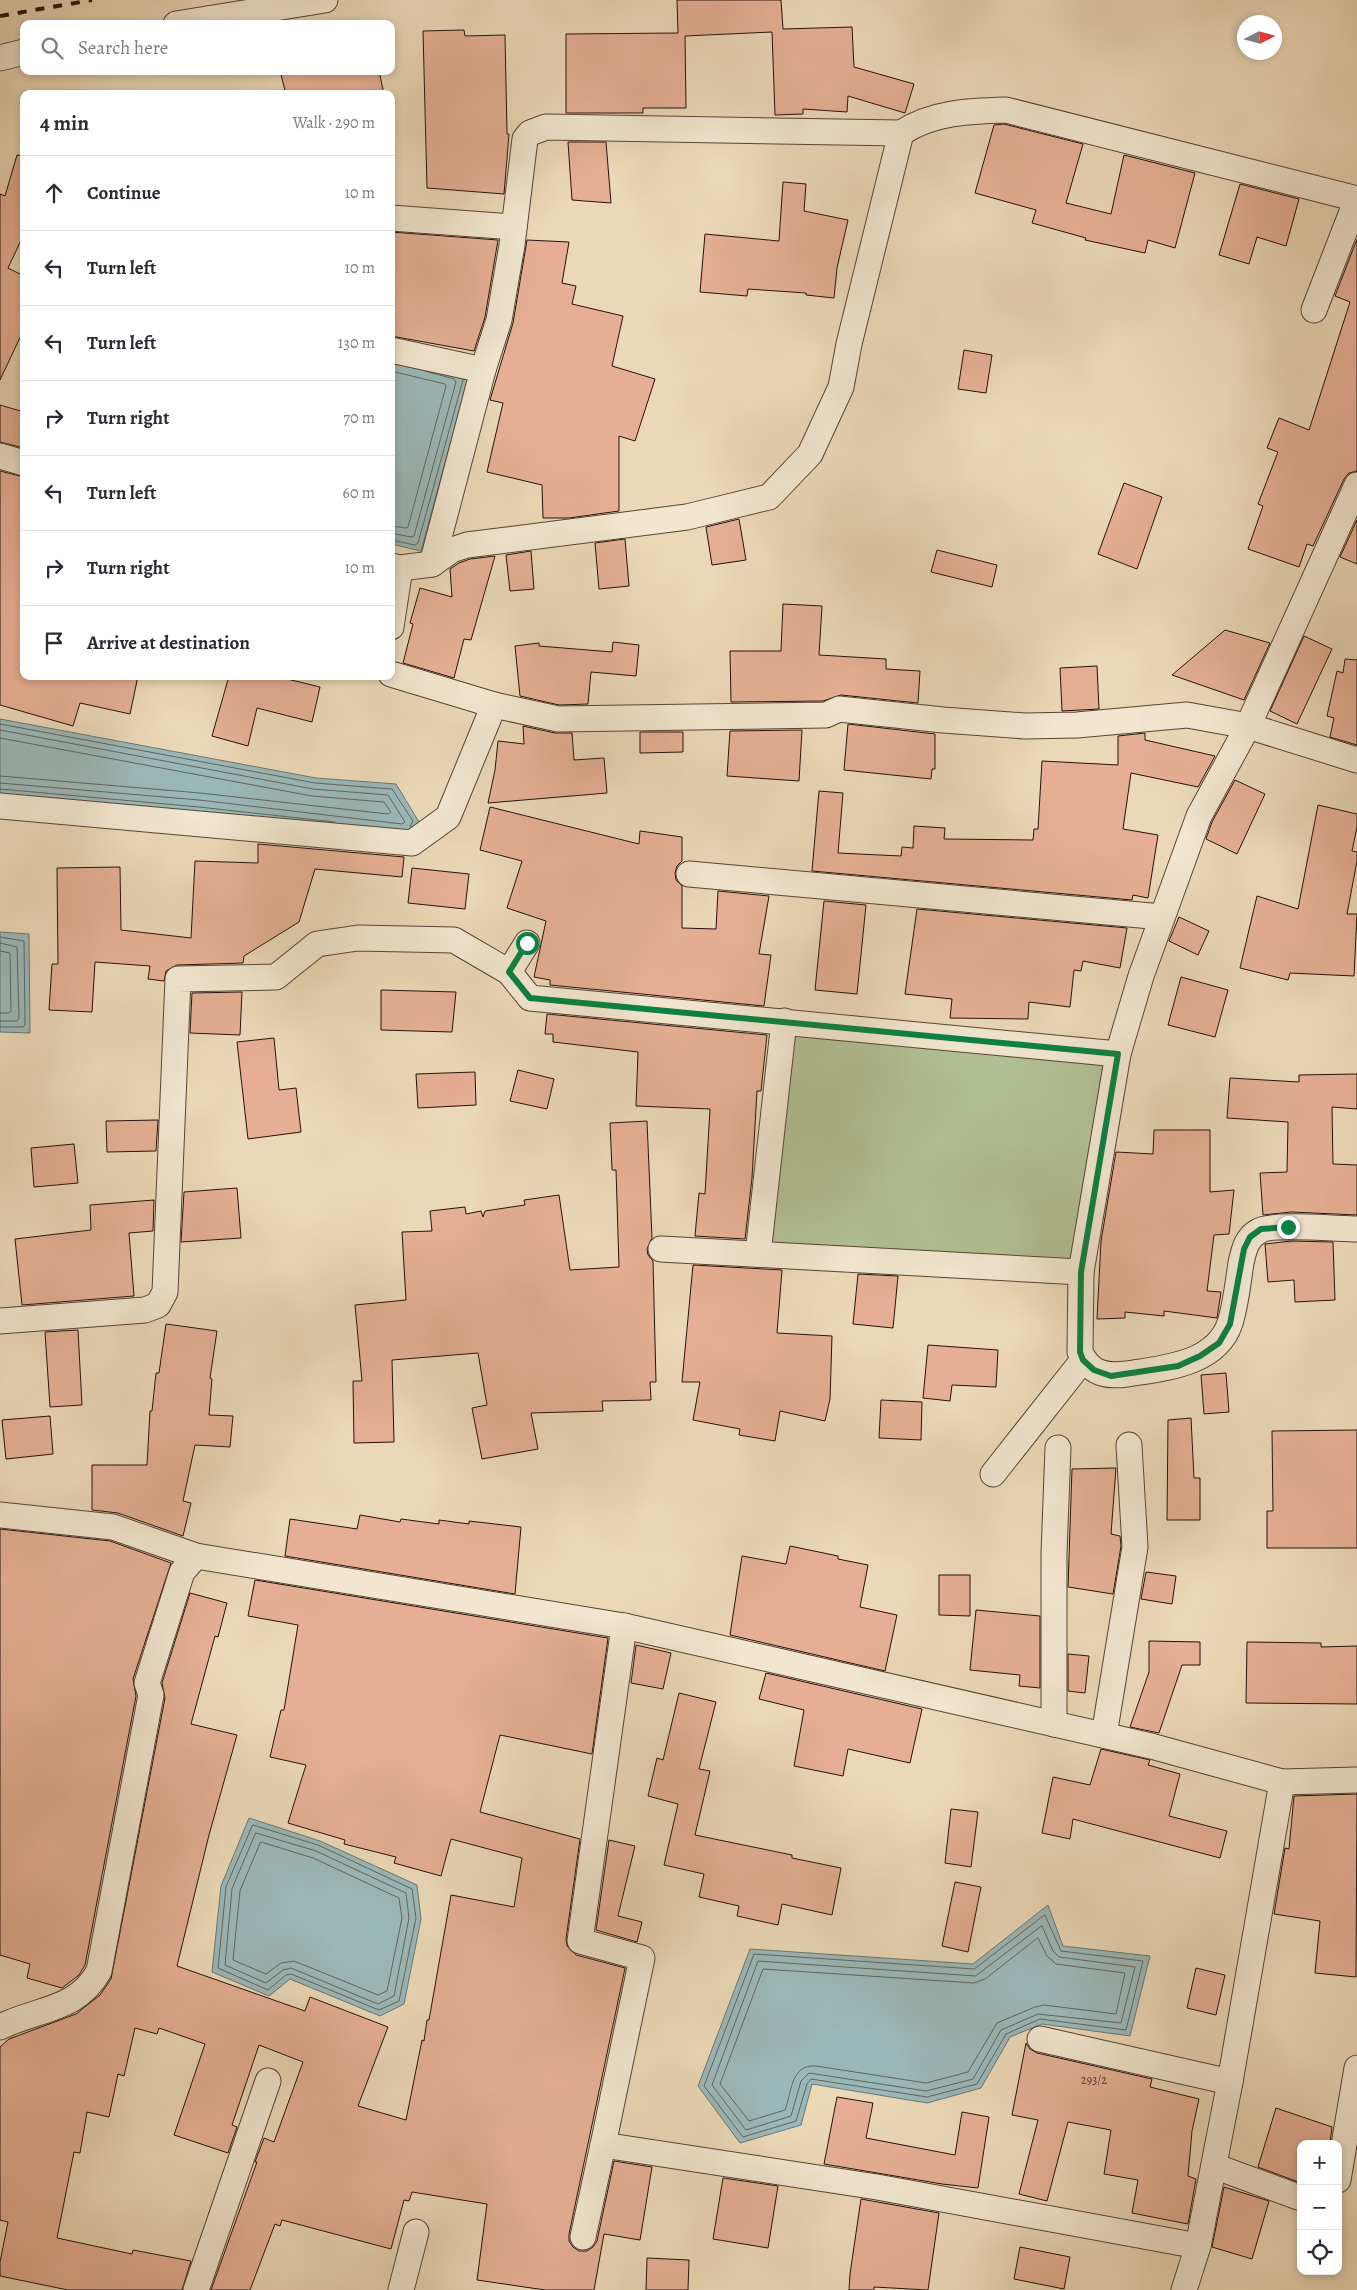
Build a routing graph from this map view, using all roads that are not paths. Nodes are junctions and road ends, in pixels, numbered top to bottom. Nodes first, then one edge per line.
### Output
1 (325, 0) edge
2 (201, 20) edge
3 (901, 133) junction
4 (1357, 199) edge
5 (395, 218) edge
6 (514, 227) junction
7 (1314, 310) dead end
8 (395, 351) edge
9 (483, 370) junction
10 (0, 456) edge
11 (20, 462) edge
12 (1357, 485) edge
13 (432, 564) junction
14 (395, 567) edge
15 (395, 675) edge
16 (494, 705) junction
17 (1248, 726) junction
18 (1357, 760) edge
19 (0, 806) edge
20 (689, 874) dead end
21 (1162, 918) junction
22 (527, 943) dead end
23 (509, 972) junction
24 (784, 1021) junction
25 (1118, 1054) junction
26 (1357, 1229) edge
27 (661, 1249) dead end
28 (758, 1254) junction
29 (1081, 1272) junction
30 (0, 1320) edge
31 (1083, 1360) junction
32 (1129, 1446) dead end
33 (1058, 1448) dead end
34 (993, 1474) dead end
35 (0, 1515) edge
36 (196, 1556) junction
37 (624, 1626) junction
38 (1054, 1724) junction
39 (1104, 1735) junction
40 (1357, 1780) edge
41 (1282, 1782) junction
42 (0, 2027) edge
43 (1040, 2039) dead end
44 (1357, 2068) edge
45 (268, 2081) dead end
46 (1230, 2082) junction
47 (603, 2145) junction
48 (1342, 2156) edge
49 (1214, 2166) junction
50 (1297, 2197) edge
51 (416, 2232) dead end
52 (583, 2237) dead end
53 (1198, 2246) junction
54 (196, 2290) edge
55 (401, 2290) edge
56 (1184, 2290) edge

1 - 2 street
3 - 4 street
3 - 6 street
3 - 13 street
4 - 7 street
5 - 6 street
6 - 9 street
8 - 9 street
9 - 13 street
10 - 11 street
12 - 17 street
13 - 14 street
15 - 16 street
16 - 17 street
16 - 19 street
17 - 18 street
17 - 21 street
20 - 21 street
21 - 25 street
22 - 23 street
23 - 24 street
23 - 30 street
24 - 25 street
24 - 28 street
25 - 29 street
26 - 31 street
27 - 28 street
28 - 29 street
29 - 31 street
31 - 34 street
32 - 39 street
33 - 38 street
35 - 36 street
36 - 37 street
36 - 42 street
37 - 38 street
37 - 47 street
38 - 39 street
39 - 41 street
40 - 41 street
41 - 46 street
43 - 46 street
44 - 48 street
45 - 54 street
46 - 49 street
47 - 52 street
47 - 53 street
49 - 50 street
49 - 53 street
51 - 55 street
53 - 56 street

